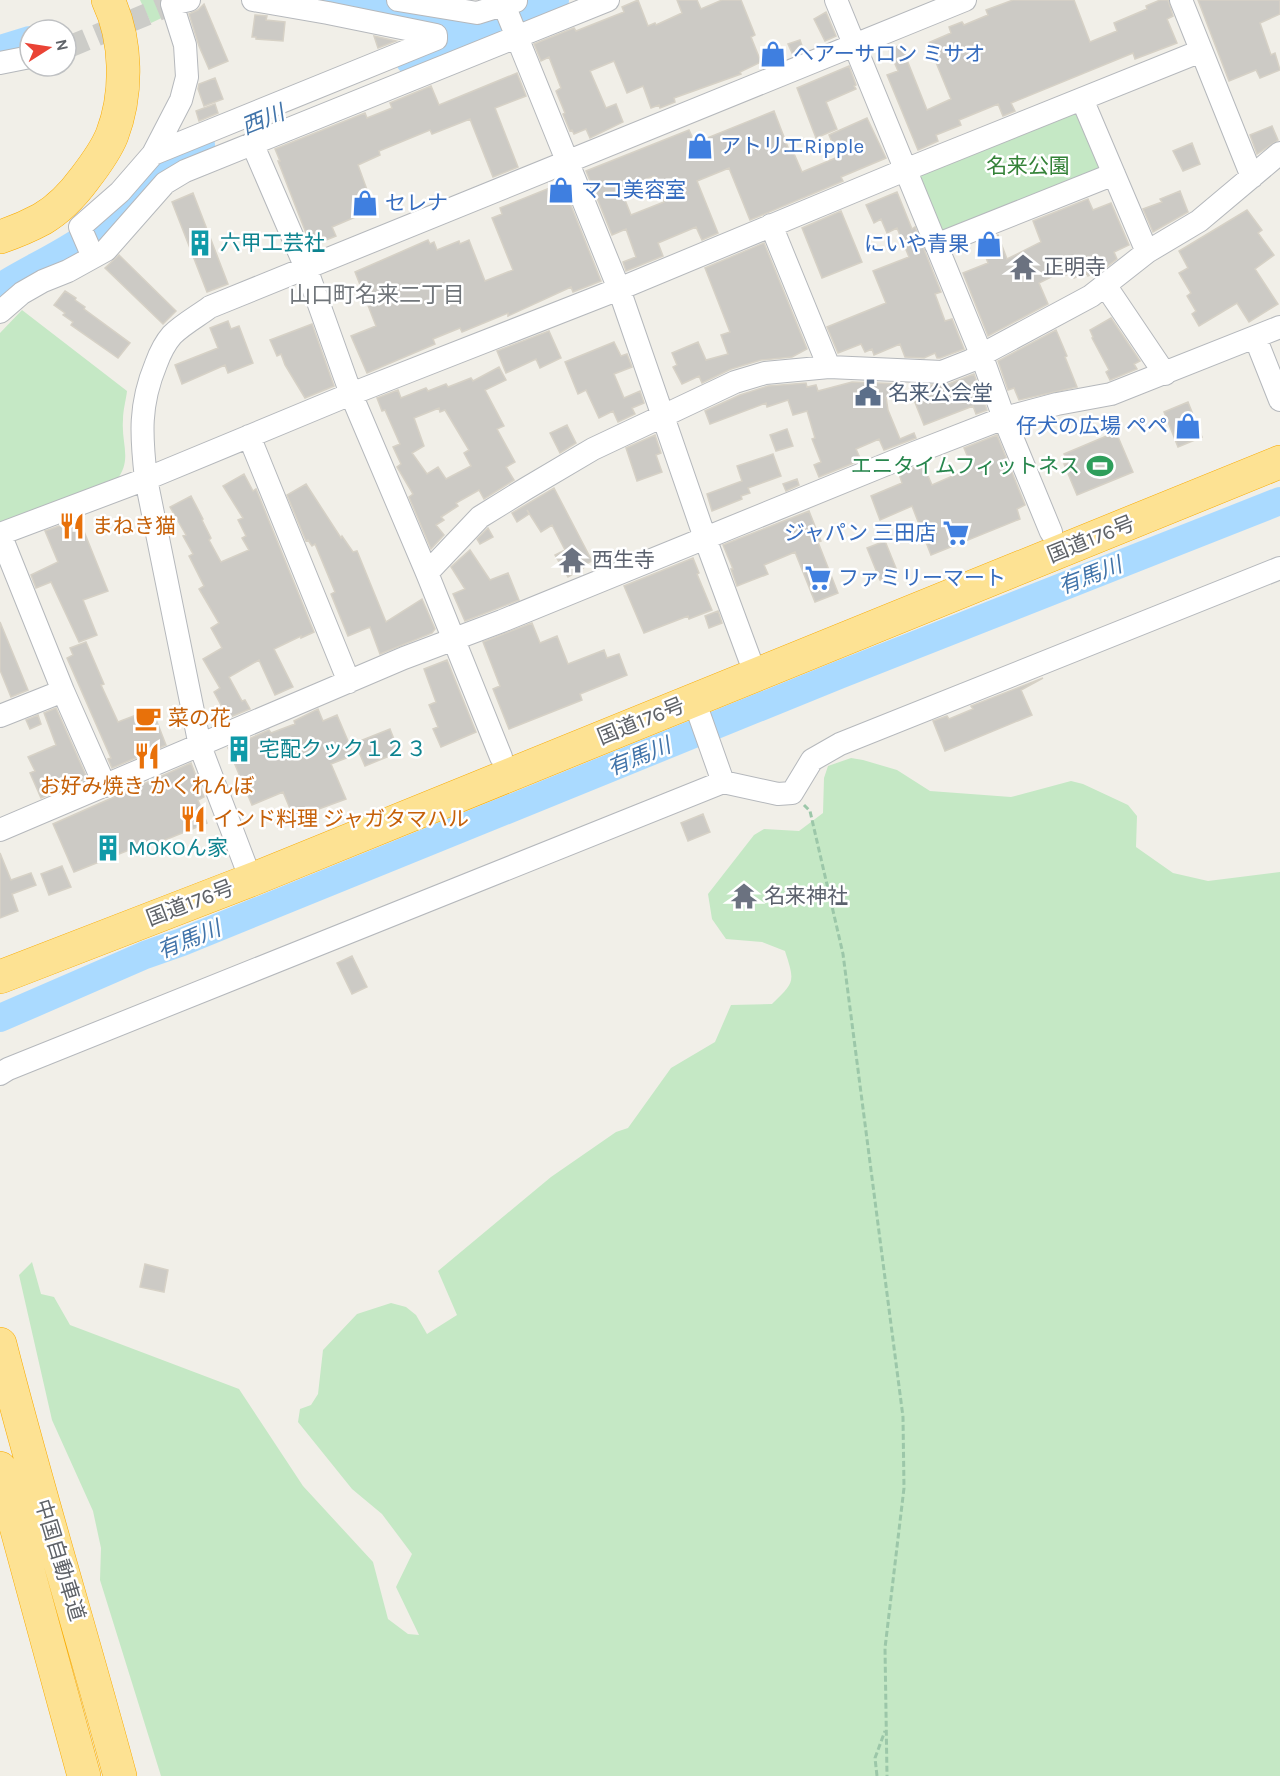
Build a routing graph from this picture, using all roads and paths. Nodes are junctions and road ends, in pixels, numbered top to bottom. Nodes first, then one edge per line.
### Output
1 (86, 0) edge
2 (108, 0) edge
3 (189, 0) edge
4 (253, 0) edge
5 (398, 0) edge
6 (608, 0) edge
7 (836, 0) edge
8 (965, 0) edge
9 (1181, 0) edge
10 (507, 4) edge
11 (329, 7) edge
12 (515, 35) junction
13 (854, 45) junction
14 (1201, 51) junction
15 (18, 59) edge
16 (0, 63) edge
17 (1082, 99) junction
18 (252, 143) junction
19 (1280, 153) edge
20 (153, 154) junction
21 (566, 161) junction
22 (905, 170) junction
23 (1114, 174) junction
24 (1252, 177) junction
25 (0, 218) edge
26 (771, 225) junction
27 (0, 237) edge
28 (936, 245) junction
29 (88, 246) junction
30 (1147, 252) junction
31 (306, 268) junction
32 (1105, 285) junction
33 (619, 289) junction
34 (0, 312) edge
35 (1280, 327) edge
36 (1256, 337) junction
37 (981, 354) junction
38 (829, 367) junction
39 (1165, 374) junction
40 (351, 394) junction
41 (1280, 400) edge
42 (663, 414) junction
43 (1004, 418) junction
44 (249, 436) junction
45 (1280, 441) edge
46 (1280, 462) edge
47 (146, 479) junction
48 (1051, 532) junction
49 (0, 534) edge
50 (705, 538) junction
51 (1280, 568) edge
52 (427, 573) junction
53 (453, 641) junction
54 (753, 666) junction
55 (349, 682) junction
56 (63, 690) junction
57 (697, 707) junction
58 (0, 716) edge
59 (200, 746) junction
60 (501, 757) junction
61 (723, 782) junction
62 (105, 786) junction
63 (792, 793) junction
64 (0, 830) edge
65 (247, 869) junction
66 (0, 955) edge
67 (0, 977) edge
68 (0, 1074) edge
69 (0, 1344) edge
70 (0, 1468) edge
71 (885, 1730) junction
72 (84, 1776) edge
73 (120, 1776) edge
74 (877, 1776) edge
75 (887, 1776) edge

1 - 25 highway
2 - 27 highway
3 - 20 street
4 - 11 street
5 - 10 street
6 - 12 street
7 - 13 street
8 - 13 street
9 - 14 street
10 - 12 street
11 - 20 street
12 - 18 street
12 - 21 street
13 - 21 street
13 - 22 street
14 - 17 street
14 - 24 street
15 - 16 street
17 - 22 street
17 - 23 street
18 - 29 street
18 - 31 street
19 - 24 street
20 - 29 street
21 - 31 street
21 - 33 street
22 - 26 street
22 - 28 street
23 - 28 street
23 - 30 street
24 - 30 street
26 - 33 street
26 - 38 street
28 - 37 street
29 - 34 street
30 - 32 street
31 - 40 street
31 - 47 street
32 - 37 street
32 - 39 street
33 - 40 street
33 - 42 street
35 - 36 street
36 - 39 street
36 - 41 street
37 - 38 street
37 - 43 street
38 - 42 street
39 - 43 street
40 - 44 street
40 - 52 street
42 - 50 street
42 - 52 street
43 - 48 street
43 - 50 street
44 - 47 street
44 - 55 street
45 - 48 highway, 国道176号
46 - 54 highway, 国道176号
47 - 49 street
47 - 59 street
48 - 54 highway, 国道176号
49 - 56 street
50 - 53 street
50 - 54 street
51 - 63 street
52 - 53 street
53 - 55 street
53 - 60 street
54 - 57 highway, 国道176号
54 - 60 highway, 国道176号
55 - 59 street
56 - 58 street
56 - 62 street
57 - 61 street
57 - 65 highway, 国道176号
59 - 62 street
59 - 65 street
60 - 65 highway, 国道176号
61 - 63 street
61 - 68 street
62 - 64 street
63 - 71 path
65 - 66 highway, 国道176号
65 - 67 highway, 国道176号
69 - 73 highway, 中国自動車道
70 - 72 highway, 中国自動車道
71 - 74 path
71 - 75 path

